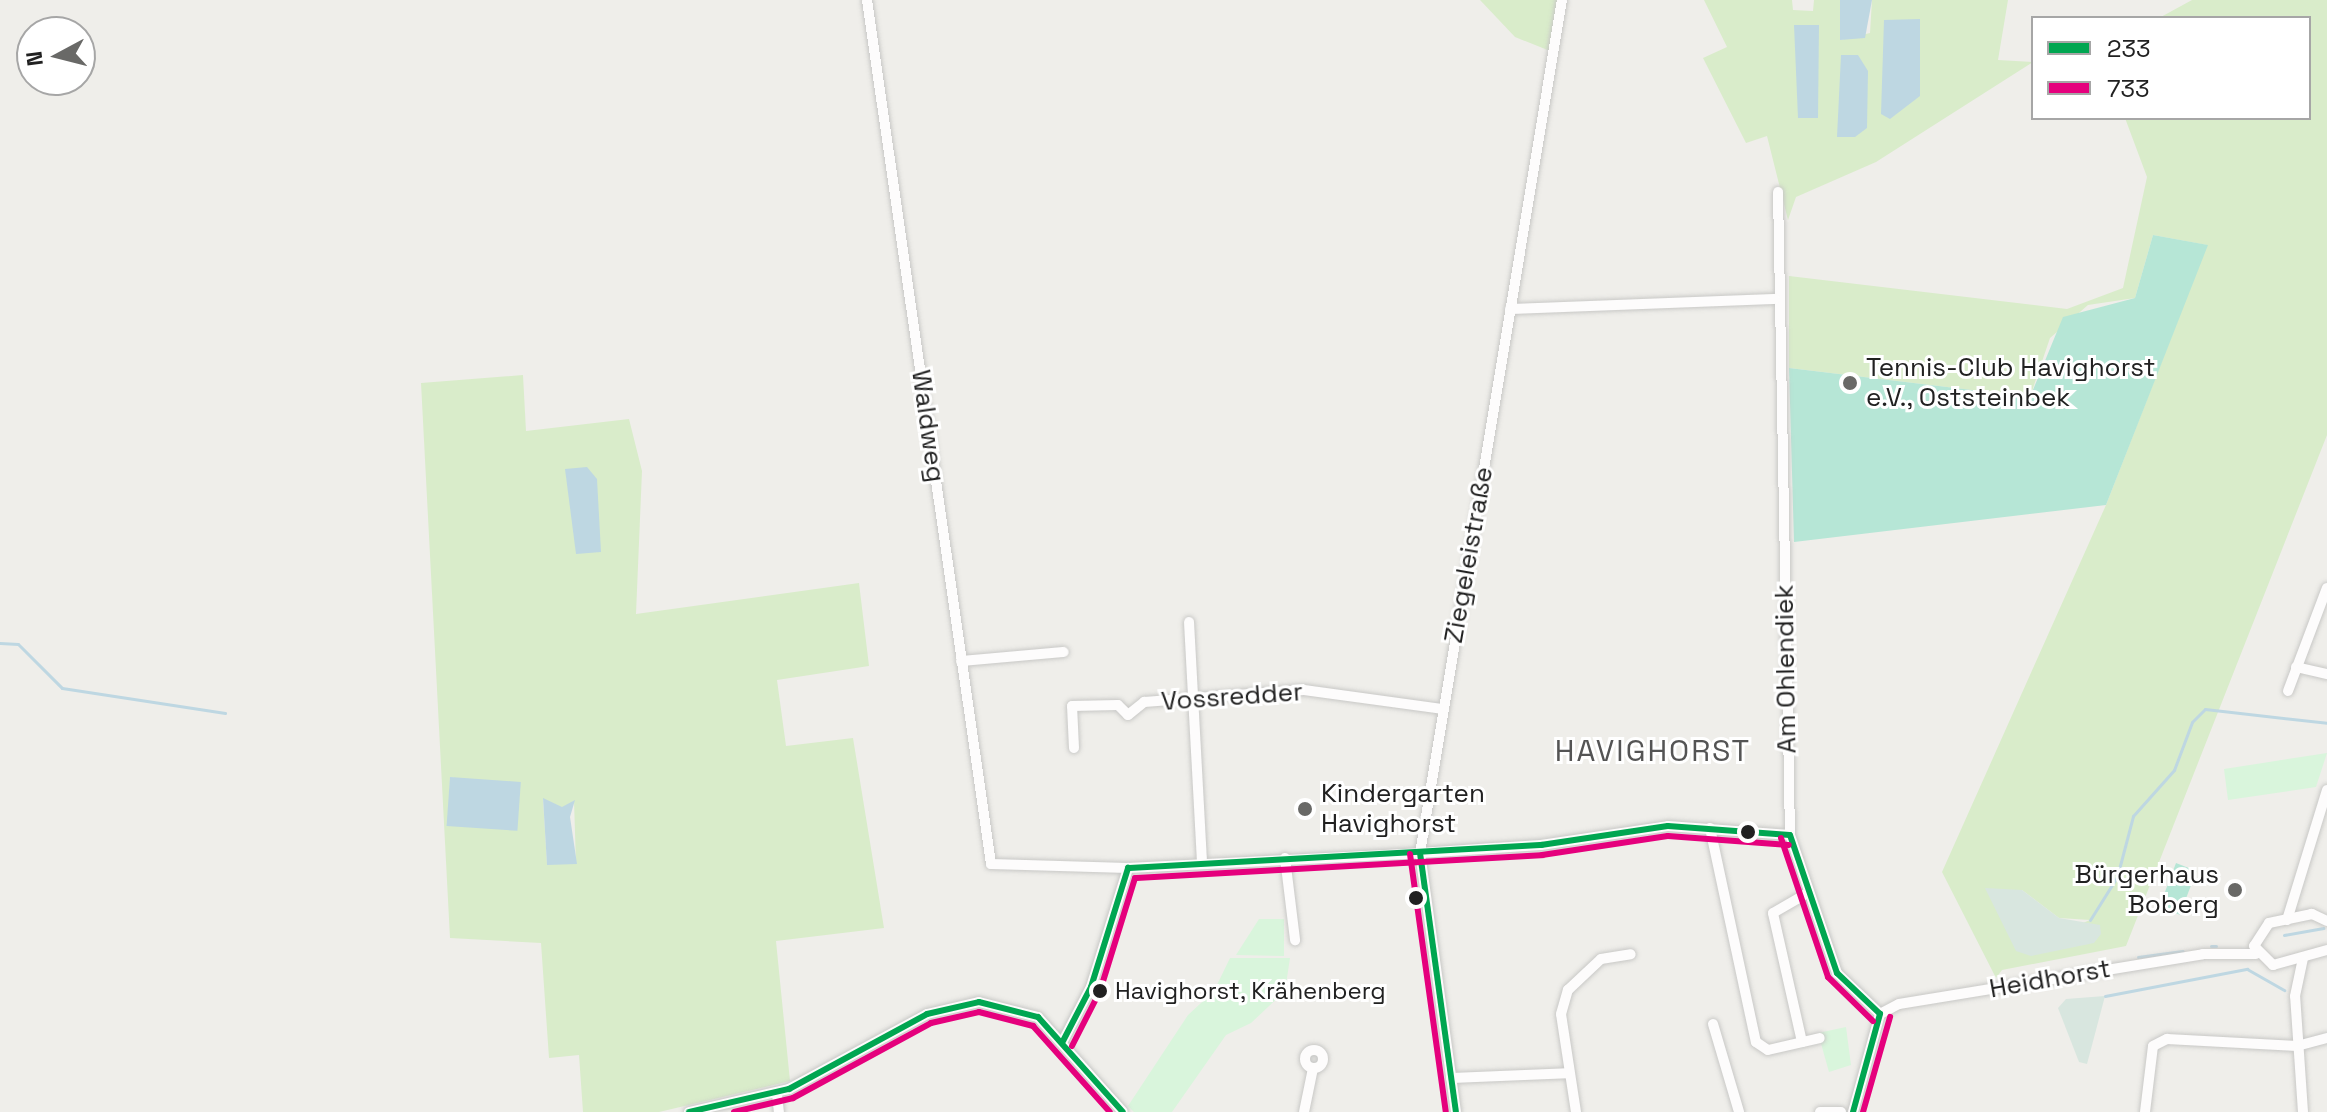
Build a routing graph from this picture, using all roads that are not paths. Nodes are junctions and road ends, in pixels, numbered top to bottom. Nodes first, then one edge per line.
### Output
1 (867, 0) edge
2 (1562, 0) edge
3 (1778, 192) dead end
4 (1775, 299) junction
5 (1510, 309) junction
6 (2326, 591) edge
7 (1189, 622) dead end
8 (1064, 652) dead end
9 (961, 661) junction
10 (2296, 667) junction
11 (2327, 674) edge
12 (2288, 691) dead end
13 (1194, 698) junction
14 (1442, 709) junction
15 (1074, 748) dead end
16 (2327, 790) edge
17 (1710, 828) junction
18 (1790, 835) junction
19 (1420, 853) junction
20 (1285, 858) junction
21 (1202, 862) junction
22 (1128, 868) junction
23 (2301, 887) junction
24 (1807, 893) junction
25 (2312, 914) junction
26 (2287, 920) junction
27 (2327, 921) edge
28 (2255, 937) junction
29 (1295, 940) dead end
30 (2327, 950) edge
31 (2223, 951) junction
32 (1631, 954) dead end
33 (2256, 954) junction
34 (2303, 959) junction
35 (2282, 964) junction
36 (2295, 996) junction
37 (1880, 1014) junction
38 (1713, 1024) dead end
39 (1820, 1038) dead end
40 (2327, 1038) edge
41 (1063, 1041) junction
42 (1802, 1042) junction
43 (2297, 1046) junction
44 (1313, 1068) dead end
45 (1568, 1073) junction
46 (1451, 1078) junction
47 (777, 1094) junction
48 (689, 1112) edge
49 (779, 1112) edge
50 (1123, 1112) edge
51 (1304, 1112) edge
52 (1456, 1112) edge
53 (1576, 1112) edge
54 (1739, 1112) edge
55 (1820, 1112) edge
56 (1841, 1112) edge
57 (1853, 1112) edge
58 (2145, 1112) edge
59 (2303, 1112) edge

1 - 9 street, Waldweg
2 - 5 street, Ziegeleistraße
3 - 4 street, Am Ohlendiek
4 - 5 street
4 - 18 street, Am Ohlendiek
5 - 14 street, Ziegeleistraße
6 - 10 street
7 - 13 street
8 - 9 street
9 - 22 street, Waldweg
10 - 11 street
10 - 12 street
13 - 14 street, Vossredder
13 - 15 street, Vossredder
13 - 21 street
14 - 19 street, Ziegeleistraße
16 - 23 street
17 - 18 street
17 - 19 street
17 - 42 street
18 - 24 street, Am Ohlendiek
19 - 20 street
19 - 46 street, Ziegeleistraße
20 - 21 street
20 - 29 street
21 - 22 street
22 - 41 street
23 - 25 street
23 - 26 street
24 - 37 street, Am Ohlendiek
24 - 42 street
25 - 26 street, Heidhorst
25 - 27 street
26 - 28 street, Heidhorst
28 - 31 street, Heidhorst
28 - 33 street
30 - 34 street
31 - 33 street, Heidhorst
31 - 37 street, Heidhorst
32 - 45 street
33 - 35 street, Heidhorst
34 - 35 street
34 - 36 street
35 - 36 street
36 - 43 street
37 - 57 street
38 - 54 street
39 - 42 street
40 - 43 street
41 - 47 street
41 - 50 street
43 - 58 street
43 - 59 street
44 - 51 street
45 - 46 street
45 - 53 street
46 - 52 street, Ziegeleistraße
47 - 48 street
47 - 49 street
55 - 56 street

